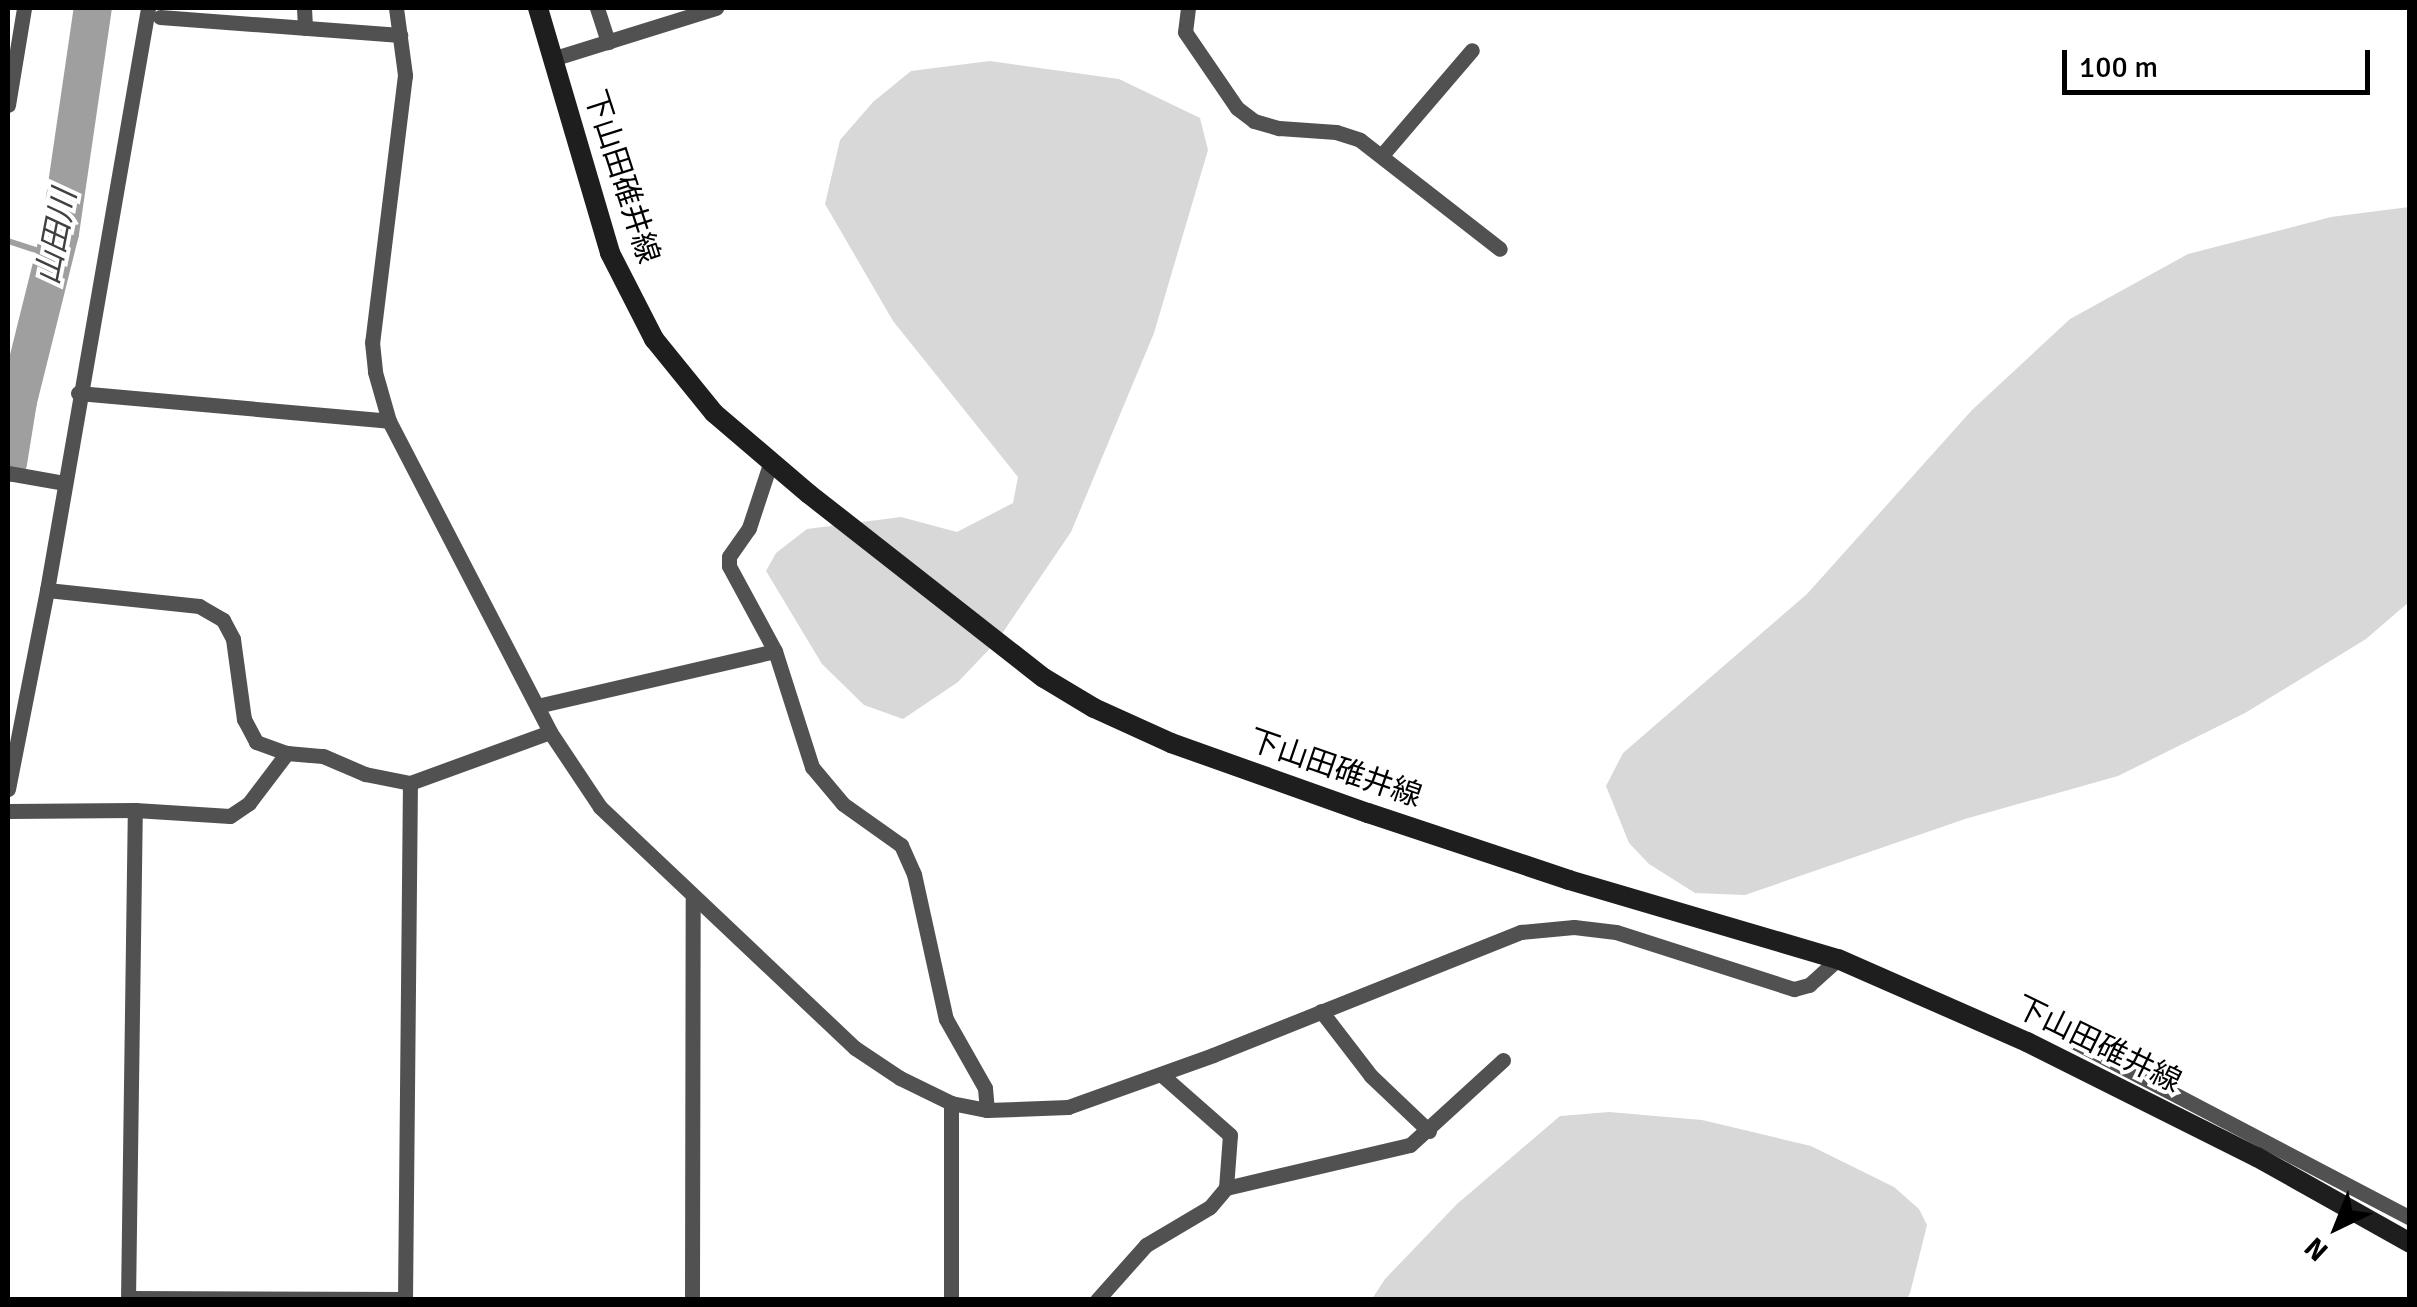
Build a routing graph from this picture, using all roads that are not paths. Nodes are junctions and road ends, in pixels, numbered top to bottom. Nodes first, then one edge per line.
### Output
1 (24, 8) edge
2 (304, 8) edge
3 (396, 8) edge
4 (538, 8) edge
5 (597, 8) edge
6 (716, 8) edge
7 (1188, 8) edge
8 (154, 12) edge
9 (305, 28) junction
10 (400, 35) junction
11 (608, 42) junction
12 (1472, 50) dead end
13 (552, 59) junction
14 (8, 105) edge
15 (1382, 156) junction
16 (1500, 249) dead end
17 (78, 393) junction
18 (389, 420) junction
19 (771, 461) junction
20 (8, 473) edge
21 (58, 482) junction
22 (47, 590) junction
23 (776, 652) junction
24 (537, 706) junction
25 (550, 732) junction
26 (288, 753) junction
27 (410, 783) junction
28 (8, 789) edge
29 (135, 810) junction
30 (8, 812) edge
31 (692, 898) junction
32 (1838, 959) junction
33 (1321, 1011) junction
34 (2075, 1042) dead end
35 (1503, 1060) dead end
36 (1162, 1075) junction
37 (951, 1104) junction
38 (987, 1110) junction
39 (1429, 1131) junction
40 (1226, 1188) junction
41 (2410, 1218) edge
42 (2410, 1243) edge
43 (128, 1299) edge
44 (406, 1299) edge
45 (692, 1300) edge
46 (951, 1300) edge
47 (1097, 1300) edge

1 - 14 street
2 - 9 street
3 - 10 street
4 - 13 main road, 下山田碓井線
5 - 11 street
6 - 11 street
7 - 15 street
8 - 9 street
8 - 17 street
9 - 10 street
10 - 18 street
11 - 13 street
12 - 15 street
13 - 19 main road, 下山田碓井線
15 - 16 street
17 - 18 street
17 - 21 street
18 - 24 street
19 - 23 street
19 - 32 main road, 下山田碓井線
20 - 21 street
21 - 22 street
22 - 26 street
22 - 28 street
23 - 24 street
23 - 38 street
24 - 25 street
25 - 27 street
25 - 31 street
26 - 27 street
26 - 29 street
27 - 44 street
29 - 30 street
29 - 43 street
31 - 37 street
31 - 45 street
32 - 33 street
32 - 42 main road, 下山田碓井線
33 - 36 street
33 - 39 street
34 - 41 street
35 - 39 street
36 - 38 street
36 - 40 street
37 - 38 street
37 - 46 street
39 - 40 street
40 - 47 street
43 - 44 street

